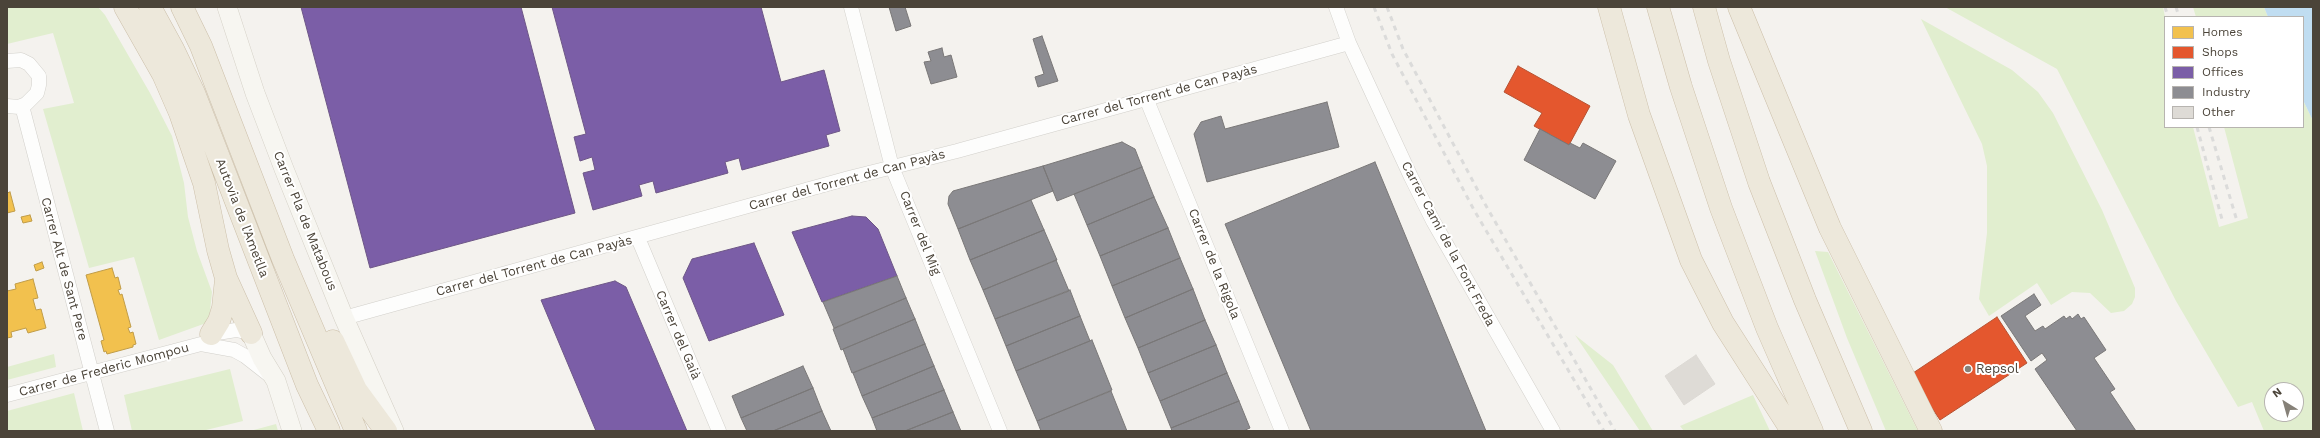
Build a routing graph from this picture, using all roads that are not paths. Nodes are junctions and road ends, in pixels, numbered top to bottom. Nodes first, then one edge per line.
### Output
1 (125, 7) edge
2 (150, 7) edge
3 (182, 7) edge
4 (227, 7) edge
5 (851, 7) edge
6 (1336, 7) edge
7 (1609, 7) edge
8 (1658, 7) edge
9 (1704, 7) edge
10 (1739, 7) edge
11 (1350, 43) junction
12 (7, 61) edge
13 (1146, 98) junction
14 (7, 106) edge
15 (22, 106) junction
16 (892, 167) junction
17 (638, 238) junction
18 (283, 259) junction
19 (226, 278) junction
20 (344, 318) junction
21 (251, 333) junction
22 (206, 339) junction
23 (91, 374) junction
24 (276, 381) junction
25 (7, 395) edge
26 (107, 431) edge
27 (292, 431) edge
28 (329, 431) edge
29 (356, 431) edge
30 (386, 431) edge
31 (394, 431) edge
32 (719, 431) edge
33 (1000, 431) edge
34 (1282, 431) edge
35 (1553, 431) edge
36 (1792, 431) edge
37 (1812, 431) edge
38 (1861, 431) edge
39 (1931, 431) edge

1 - 19 highway
2 - 28 highway, Autovia de l'Ametlla
3 - 18 highway, Autovia de l'Ametlla
4 - 20 main road, Carrer Pla de Matabous
5 - 16 street, Carrer del Mig
6 - 11 street, Carrer Camí de la Font Freda
7 - 36 highway
8 - 37 highway
9 - 38 highway
10 - 39 highway
11 - 13 street, Carrer del Torrent de Can Payàs
11 - 35 street, Carrer Camí de la Font Freda
12 - 15 street
13 - 16 street, Carrer del Torrent de Can Payàs
13 - 34 street, Carrer de la Rigola
14 - 15 street
15 - 23 street, Carrer Alt de Sant Pere
16 - 17 street, Carrer del Torrent de Can Payàs
16 - 33 street, Carrer del Mig
17 - 20 street, Carrer del Torrent de Can Payàs
17 - 32 street, Carrer del Gaià
18 - 29 highway, Autovia de l'Ametlla
18 - 30 highway
19 - 21 highway
19 - 22 highway
20 - 31 main road, Carrer Pla de Matabous
21 - 22 street, Carrer de Frederic Mompou
21 - 24 main road
22 - 23 street, Carrer de Frederic Mompou
22 - 24 street
23 - 25 street, Carrer de Frederic Mompou
23 - 26 street, Carrer Alt de Sant Pere
24 - 27 main road

